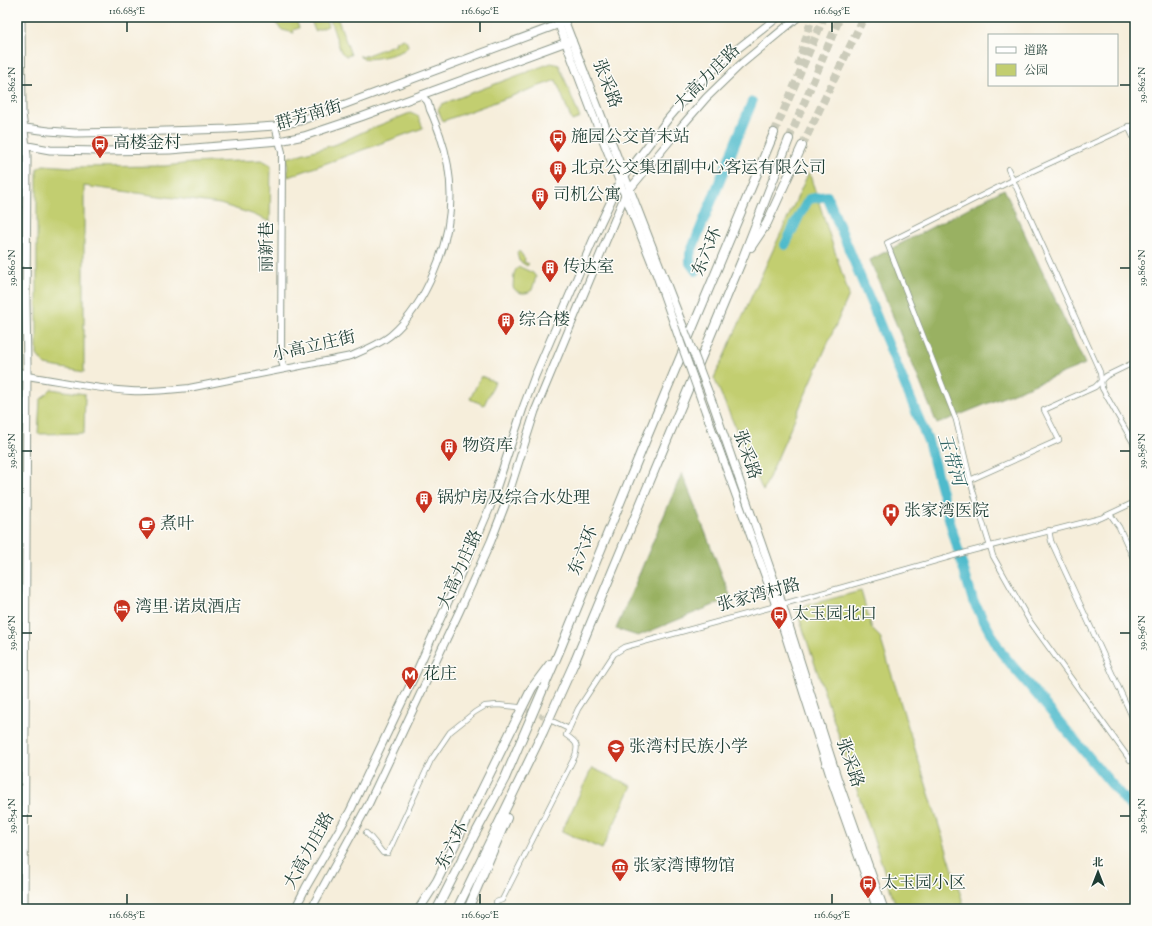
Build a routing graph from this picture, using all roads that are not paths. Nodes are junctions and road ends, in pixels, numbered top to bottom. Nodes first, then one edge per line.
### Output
1 (21, 17) edge
2 (556, 17) edge
3 (778, 17) edge
4 (798, 17) edge
5 (563, 21) edge
6 (569, 41) junction
7 (421, 95) junction
8 (1135, 124) edge
9 (275, 126) junction
10 (1128, 126) junction
11 (20, 128) edge
12 (774, 132) tunnel mouth
13 (790, 139) tunnel mouth
14 (279, 141) junction
15 (1135, 141) edge
16 (17, 144) edge
17 (25, 146) junction
18 (802, 146) tunnel mouth
19 (1008, 169) dead end
20 (625, 175) junction
21 (1012, 180) junction
22 (620, 182) junction
23 (630, 188) junction
24 (625, 195) junction
25 (600, 224) junction
26 (612, 228) junction
27 (742, 260) junction
28 (1135, 362) edge
29 (284, 370) junction
30 (17, 371) edge
31 (27, 376) junction
32 (17, 379) edge
33 (1101, 381) junction
34 (1135, 446) edge
35 (970, 480) junction
36 (1135, 502) edge
37 (1110, 514) junction
38 (1049, 530) junction
39 (989, 546) junction
40 (1135, 562) edge
41 (779, 605) junction
42 (559, 652) junction
43 (518, 707) tunnel mouth
44 (552, 720) tunnel mouth
45 (1135, 723) edge
46 (569, 729) junction
47 (543, 732) junction
48 (1135, 757) edge
49 (366, 833) dead end
50 (496, 902) dead end
51 (24, 909) edge
52 (295, 909) edge
53 (312, 909) edge
54 (419, 909) edge
55 (437, 909) edge
56 (457, 909) edge
57 (468, 909) edge
58 (877, 909) edge
59 (884, 909) edge

1 - 11 main road
2 - 5 main road, 张采路
3 - 20 main road, 大高力庄路
4 - 23 main road, 大高力庄路
5 - 6 main road, 张采路
5 - 9 main road, 群芳南街
6 - 7 main road, 群芳南街
6 - 20 main road, 张采路
6 - 22 main road, 张采路
7 - 14 main road, 群芳南街
7 - 29 street, 小高立庄街
8 - 10 street
9 - 11 main road, 群芳南街
9 - 14 street, 丽新巷
10 - 15 street
10 - 21 street
11 - 17 main road
12 - 42 highway, 东六环
13 - 27 highway, 东六环
14 - 17 main road, 群芳南街
14 - 29 street, 丽新巷
16 - 17 main road, 群芳南街
17 - 31 main road
18 - 27 highway
19 - 21 street
20 - 22 main road, 大高力庄路
20 - 23 main road, 张采路
21 - 33 street
21 - 35 street
22 - 24 main road, 张采路
22 - 25 main road, 大高力庄路
23 - 24 main road, 大高力庄路
23 - 41 main road, 张采路, bridge
24 - 26 main road, 大高力庄路
24 - 41 main road, 张采路, bridge
25 - 26 main road
25 - 52 main road, 大高力庄路
26 - 53 main road, 大高力庄路
27 - 47 highway, 东六环
28 - 33 street
29 - 31 street, 小高立庄街
30 - 31 main road
31 - 32 main road
31 - 51 main road
33 - 34 street
33 - 35 street
35 - 39 street
36 - 37 street, 张家湾村路
37 - 38 street, 张家湾村路
37 - 40 street
38 - 39 street, 张家湾村路
38 - 45 street
39 - 41 street, 张家湾村路
39 - 48 street
41 - 46 street, 张家湾村路
41 - 58 main road, 张采路
41 - 59 main road, 张采路
42 - 54 highway
42 - 55 highway, 东六环
43 - 49 street
44 - 46 street
46 - 50 street
47 - 56 highway, 东六环
47 - 57 highway

